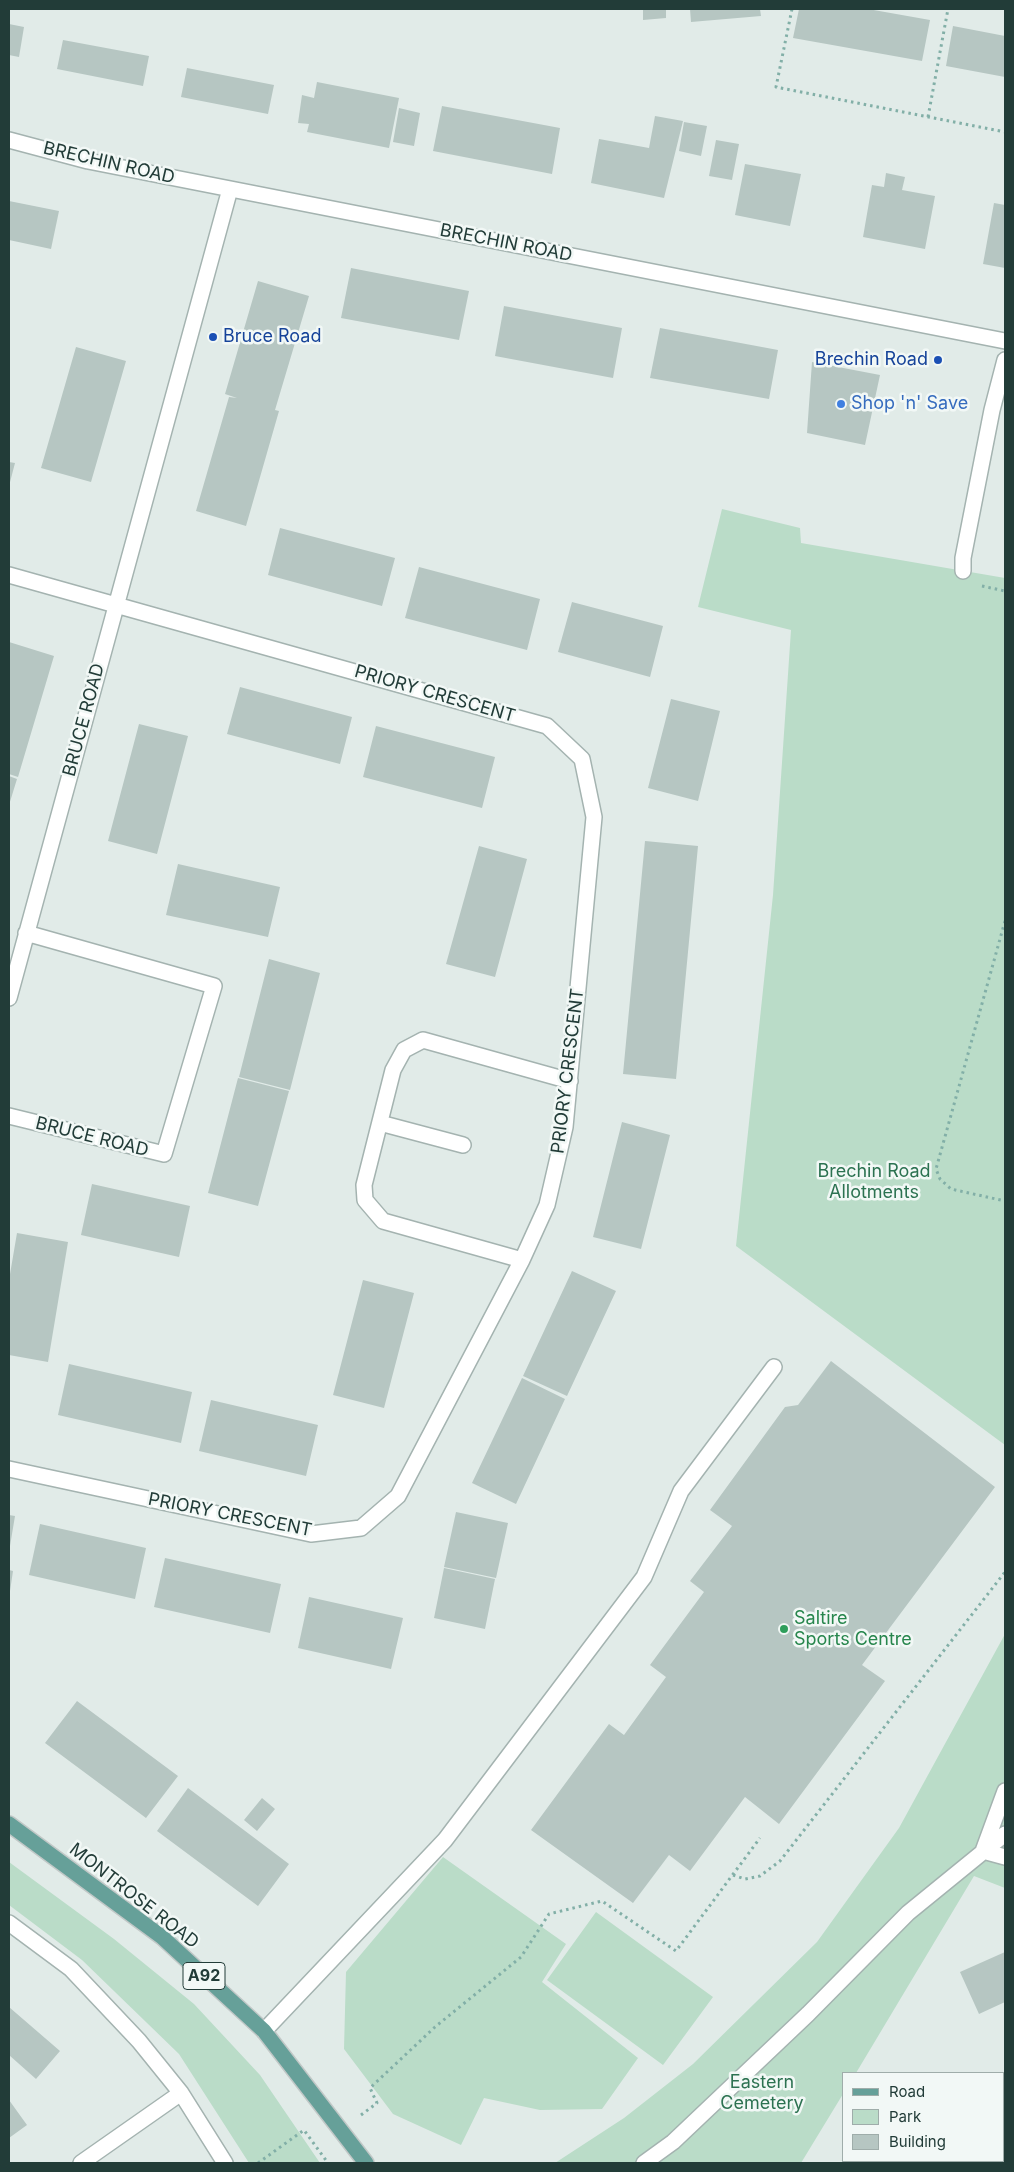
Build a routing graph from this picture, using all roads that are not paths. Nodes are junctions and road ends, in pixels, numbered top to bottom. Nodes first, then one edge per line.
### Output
1 (9, 140) edge
2 (230, 189) junction
3 (1005, 341) edge
4 (1005, 360) edge
5 (963, 571) dead end
6 (9, 575) edge
7 (116, 604) junction
8 (26, 933) junction
9 (9, 998) edge
10 (570, 1081) junction
11 (9, 1116) edge
12 (380, 1124) junction
13 (463, 1145) dead end
14 (522, 1260) junction
15 (774, 1367) dead end
16 (9, 1469) edge
17 (1005, 1791) edge
18 (9, 1824) edge
19 (1005, 1834) edge
20 (983, 1851) junction
21 (1005, 1857) edge
22 (9, 1923) edge
23 (264, 2031) junction
24 (181, 2093) junction
25 (81, 2163) edge
26 (224, 2163) edge
27 (366, 2163) edge
28 (644, 2163) edge

1 - 2 street, BRECHIN ROAD
2 - 3 street, BRECHIN ROAD
2 - 7 street, BRUCE ROAD
4 - 5 street
6 - 7 street, PRIORY CRESCENT
7 - 8 street, BRUCE ROAD
7 - 10 street, PRIORY CRESCENT
8 - 9 street, BRUCE ROAD
8 - 11 street, BRUCE ROAD
10 - 12 street
10 - 14 street, PRIORY CRESCENT
12 - 13 street
12 - 14 street
14 - 16 street, PRIORY CRESCENT
15 - 23 street
17 - 20 street
18 - 23 main road, MONTROSE ROAD / A92
19 - 20 street
20 - 21 street
20 - 28 street
22 - 24 street
23 - 27 main road, MONTROSE ROAD / A92
24 - 25 street
24 - 26 street

